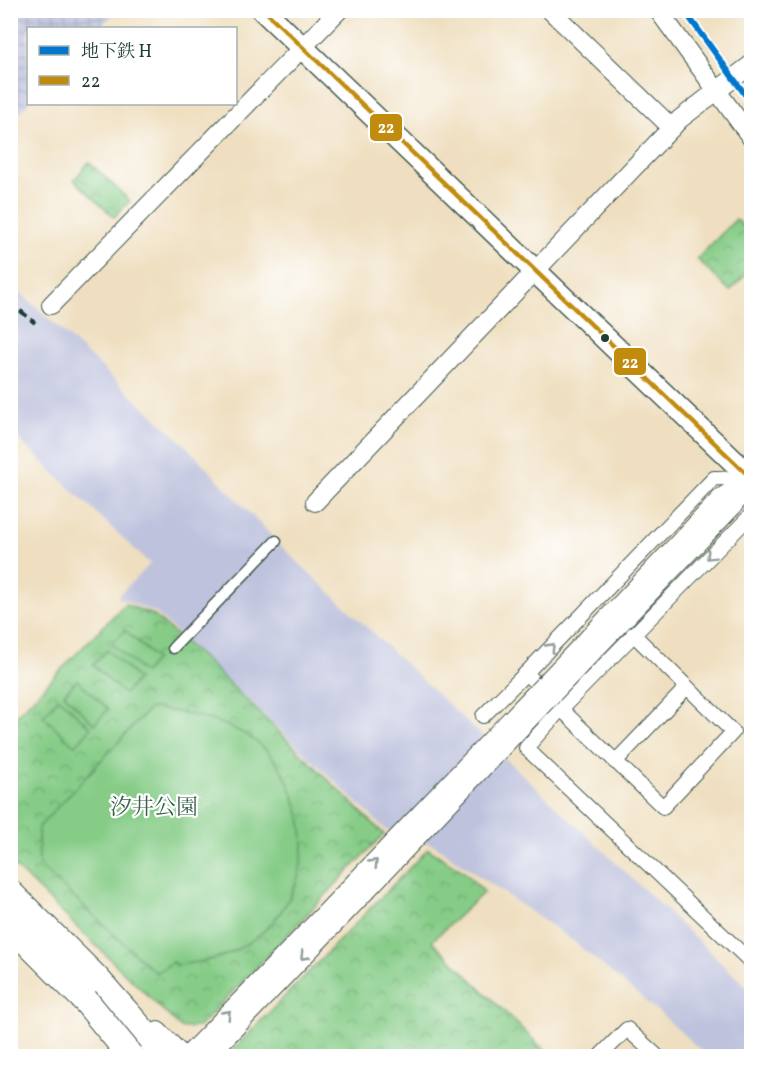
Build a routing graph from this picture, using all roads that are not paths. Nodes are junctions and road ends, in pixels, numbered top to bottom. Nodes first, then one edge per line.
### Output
1 (263, 10) edge
2 (339, 10) edge
3 (550, 10) edge
4 (658, 10) edge
5 (303, 49) junction
6 (751, 65) edge
7 (716, 91) junction
8 (672, 128) junction
9 (752, 139) edge
10 (537, 271) junction
11 (51, 305) dead end
12 (751, 479) edge
13 (752, 493) edge
14 (315, 502) dead end
15 (752, 514) edge
16 (276, 541) dead end
17 (633, 634) junction
18 (172, 648) dead end
19 (526, 673) junction
20 (687, 687) junction
21 (561, 709) junction
22 (483, 716) dead end
23 (615, 762) junction
24 (10, 887) edge
25 (10, 893) edge
26 (10, 900) edge
27 (339, 909) junction
28 (10, 925) edge
29 (10, 942) edge
30 (752, 963) edge
31 (131, 1056) edge
32 (152, 1056) edge
33 (165, 1056) edge
34 (185, 1056) edge
35 (208, 1056) edge
36 (600, 1056) edge
37 (657, 1056) edge

1 - 5 highway
2 - 5 street
3 - 8 street
4 - 7 street
5 - 10 highway
5 - 11 street
6 - 7 street
7 - 8 street
7 - 9 street
8 - 10 street
10 - 12 highway
10 - 14 street
12 - 13 street
19 -> 12 street
12 - 27 street, bridge
15 -> 17 street
16 - 18 street
17 - 20 street
17 - 21 street
19 - 21 street
19 - 22 street
20 - 23 street
20 - 23 street
21 - 23 street
21 - 30 street
24 - 34 street
25 - 33 highway
26 - 32 highway
34 -> 27 street
27 -> 35 street
28 - 31 highway, bridge
29 - 31 street
36 - 37 street

